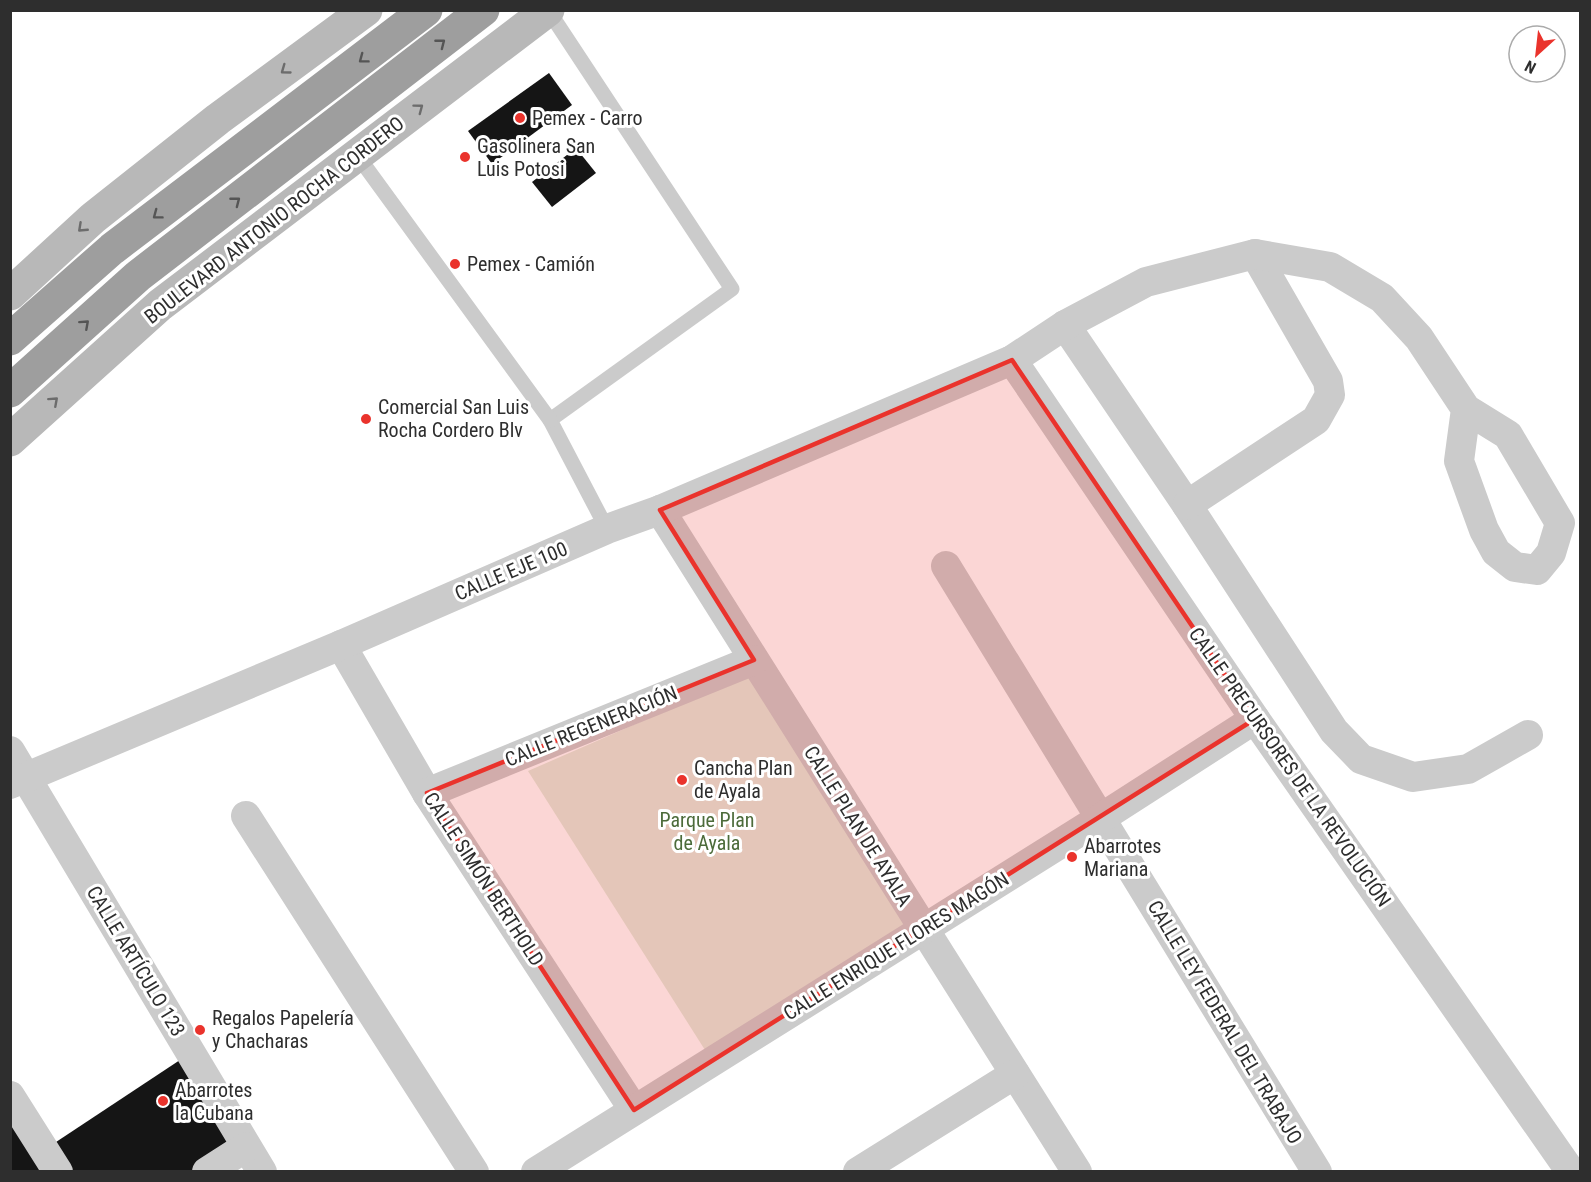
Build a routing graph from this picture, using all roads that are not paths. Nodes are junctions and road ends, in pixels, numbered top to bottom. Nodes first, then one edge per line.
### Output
1 (366, 10) edge
2 (426, 10) edge
3 (483, 10) edge
4 (548, 10) edge
5 (357, 155) junction
6 (1255, 254) junction
7 (10, 294) edge
8 (1065, 326) junction
9 (10, 339) edge
10 (1012, 360) junction
11 (10, 391) edge
12 (1466, 409) junction
13 (550, 420) junction
14 (10, 440) edge
15 (1187, 505) junction
16 (660, 510) junction
17 (607, 529) junction
18 (946, 566) dead end
19 (341, 645) junction
20 (754, 660) junction
21 (1255, 718) junction
22 (1528, 735) dead end
23 (10, 751) edge
24 (19, 781) edge
25 (427, 793) junction
26 (246, 816) dead end
27 (1101, 818) junction
28 (923, 929) junction
29 (1015, 1074) junction
30 (10, 1096) edge
31 (634, 1110) junction
32 (246, 1147) junction
33 (58, 1172) edge
34 (207, 1172) edge
35 (262, 1172) edge
36 (474, 1172) edge
37 (536, 1172) edge
38 (858, 1172) edge
39 (1077, 1172) edge
40 (1317, 1172) edge
41 (1571, 1172) edge

1 -> 7 main road
2 -> 9 highway
11 -> 3 highway, BOULEVARD ANTONIO ROCHA CORDERO
5 -> 4 main road, BOULEVARD ANTONIO ROCHA CORDERO
4 - 13 lane
5 - 13 lane
14 -> 5 main road, BOULEVARD ANTONIO ROCHA CORDERO
6 - 8 street, CALLE EJE 100
6 - 12 street
6 - 15 street
8 - 10 street, CALLE EJE 100
8 - 15 street
10 - 16 street, CALLE EJE 100
10 - 21 street, CALLE PRECURSORES DE LA REVOLUCIÓN
12 - 12 street
13 - 17 lane
15 - 22 street
16 - 17 street, CALLE EJE 100
16 - 20 street, CALLE PLAN DE AYALA
17 - 19 street, CALLE EJE 100
18 - 27 street, CALLE LEY FEDERAL DEL TRABAJO
19 - 24 street, CALLE EJE 100
19 - 25 street, CALLE SIMÓN BERTHOLD
20 - 25 street, CALLE REGENERACIÓN
20 - 28 street, CALLE PLAN DE AYALA
21 - 27 street, CALLE ENRIQUE FLORES MAGÓN
21 - 41 street, CALLE PRECURSORES DE LA REVOLUCIÓN
23 - 24 street, CALLE ARTÍCULO 123
24 - 32 street, CALLE ARTÍCULO 123
25 - 31 street, CALLE SIMÓN BERTHOLD
26 - 36 street
27 - 28 street, CALLE ENRIQUE FLORES MAGÓN
27 - 40 street, CALLE LEY FEDERAL DEL TRABAJO
28 - 29 street, CALLE PLAN DE AYALA
28 - 31 street, CALLE ENRIQUE FLORES MAGÓN
29 - 38 street
29 - 39 street, CALLE PLAN DE AYALA
30 - 33 street
31 - 37 street, CALLE ENRIQUE FLORES MAGÓN
32 - 34 street
32 - 35 street, CALLE ARTÍCULO 123

